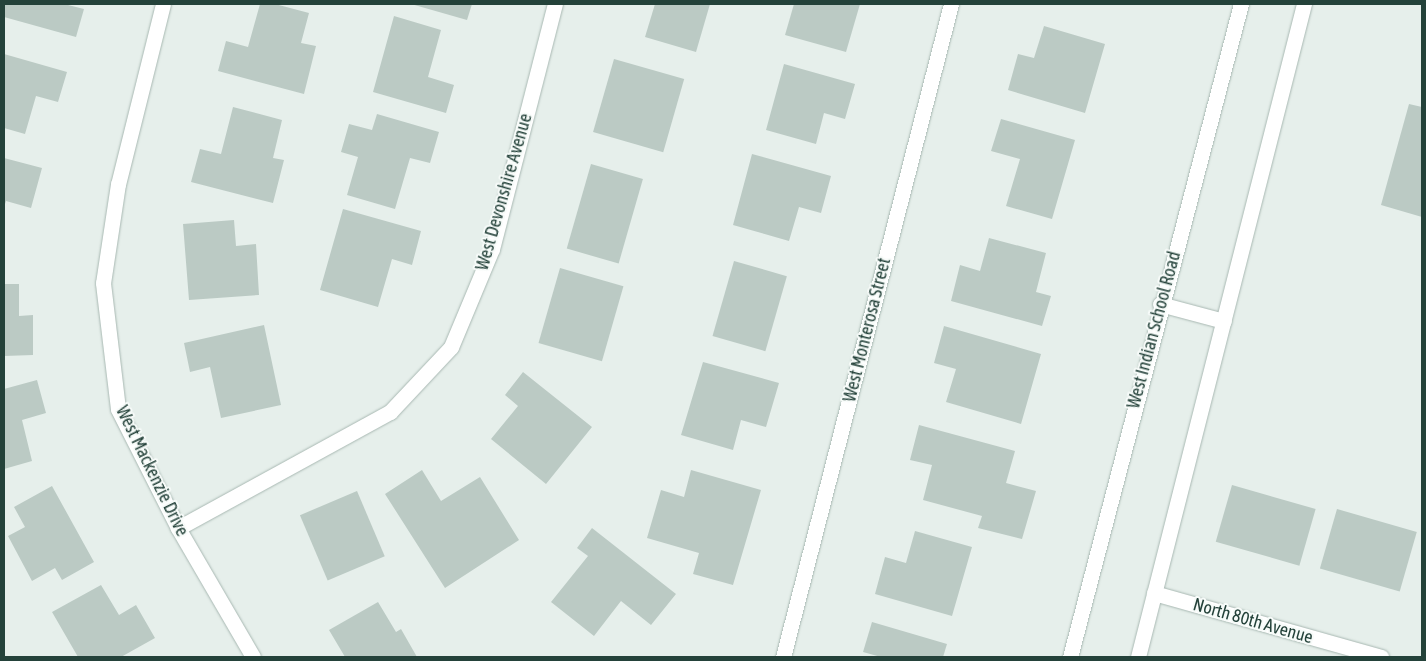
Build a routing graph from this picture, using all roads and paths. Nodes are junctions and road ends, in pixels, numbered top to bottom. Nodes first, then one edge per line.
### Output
1 (163, 4) edge
2 (555, 4) edge
3 (951, 4) edge
4 (1241, 4) edge
5 (1304, 4) edge
6 (1160, 304) junction
7 (1224, 321) junction
8 (178, 528) junction
9 (1154, 593) junction
10 (253, 657) edge
11 (783, 657) edge
12 (1070, 657) edge
13 (1138, 657) edge
14 (1381, 657) edge

1 - 8 street, West Mackenzie Drive
2 - 8 street, West Devonshire Avenue
3 - 11 street, West Monterosa Street
4 - 6 street, West Indian School Road
5 - 7 street
6 - 7 street
6 - 12 street, West Indian School Road
7 - 9 street
8 - 10 street, West Mackenzie Drive
9 - 13 street
9 - 14 street, North 80th Avenue

